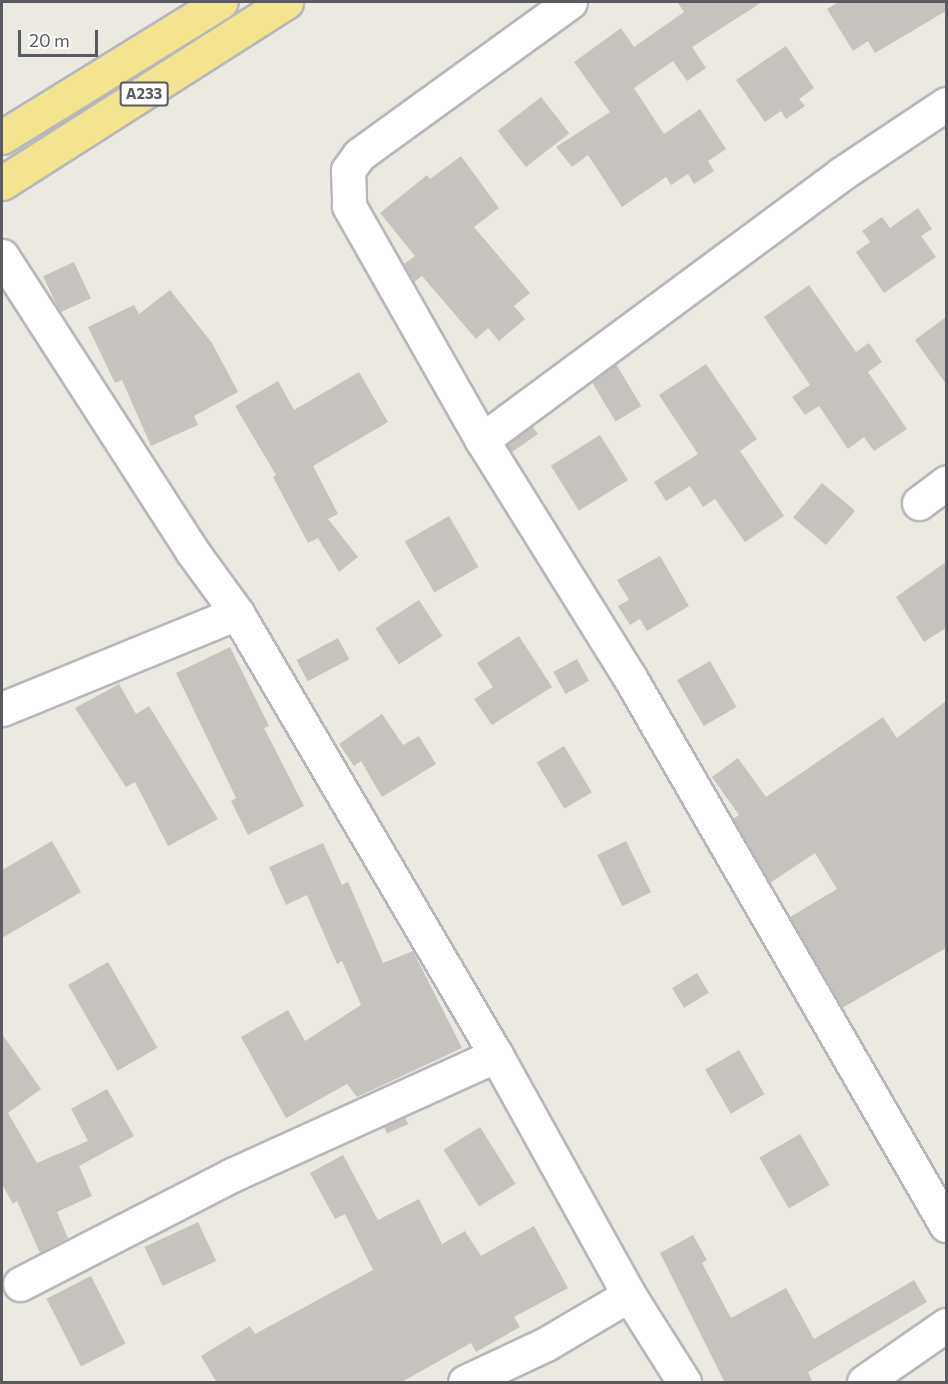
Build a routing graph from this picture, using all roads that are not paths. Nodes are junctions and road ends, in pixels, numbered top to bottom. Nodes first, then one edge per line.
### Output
1 (221, 2) edge
2 (286, 2) edge
3 (570, 2) edge
4 (946, 104) edge
5 (2, 137) edge
6 (2, 183) edge
7 (2, 256) edge
8 (482, 440) junction
9 (946, 483) edge
10 (919, 503) dead end
11 (237, 613) junction
12 (2, 709) edge
13 (496, 1055) junction
14 (946, 1225) edge
15 (20, 1284) dead end
16 (628, 1295) junction
17 (946, 1325) edge
18 (465, 1383) edge
19 (684, 1383) edge
20 (864, 1383) edge

1 - 5 highway, A233
2 - 6 highway, A233
3 - 8 street
4 - 8 street
7 - 11 street
8 - 14 street
9 - 10 street
11 - 12 street
11 - 13 street
13 - 15 street
13 - 16 street
16 - 18 street
16 - 19 street
17 - 20 street

